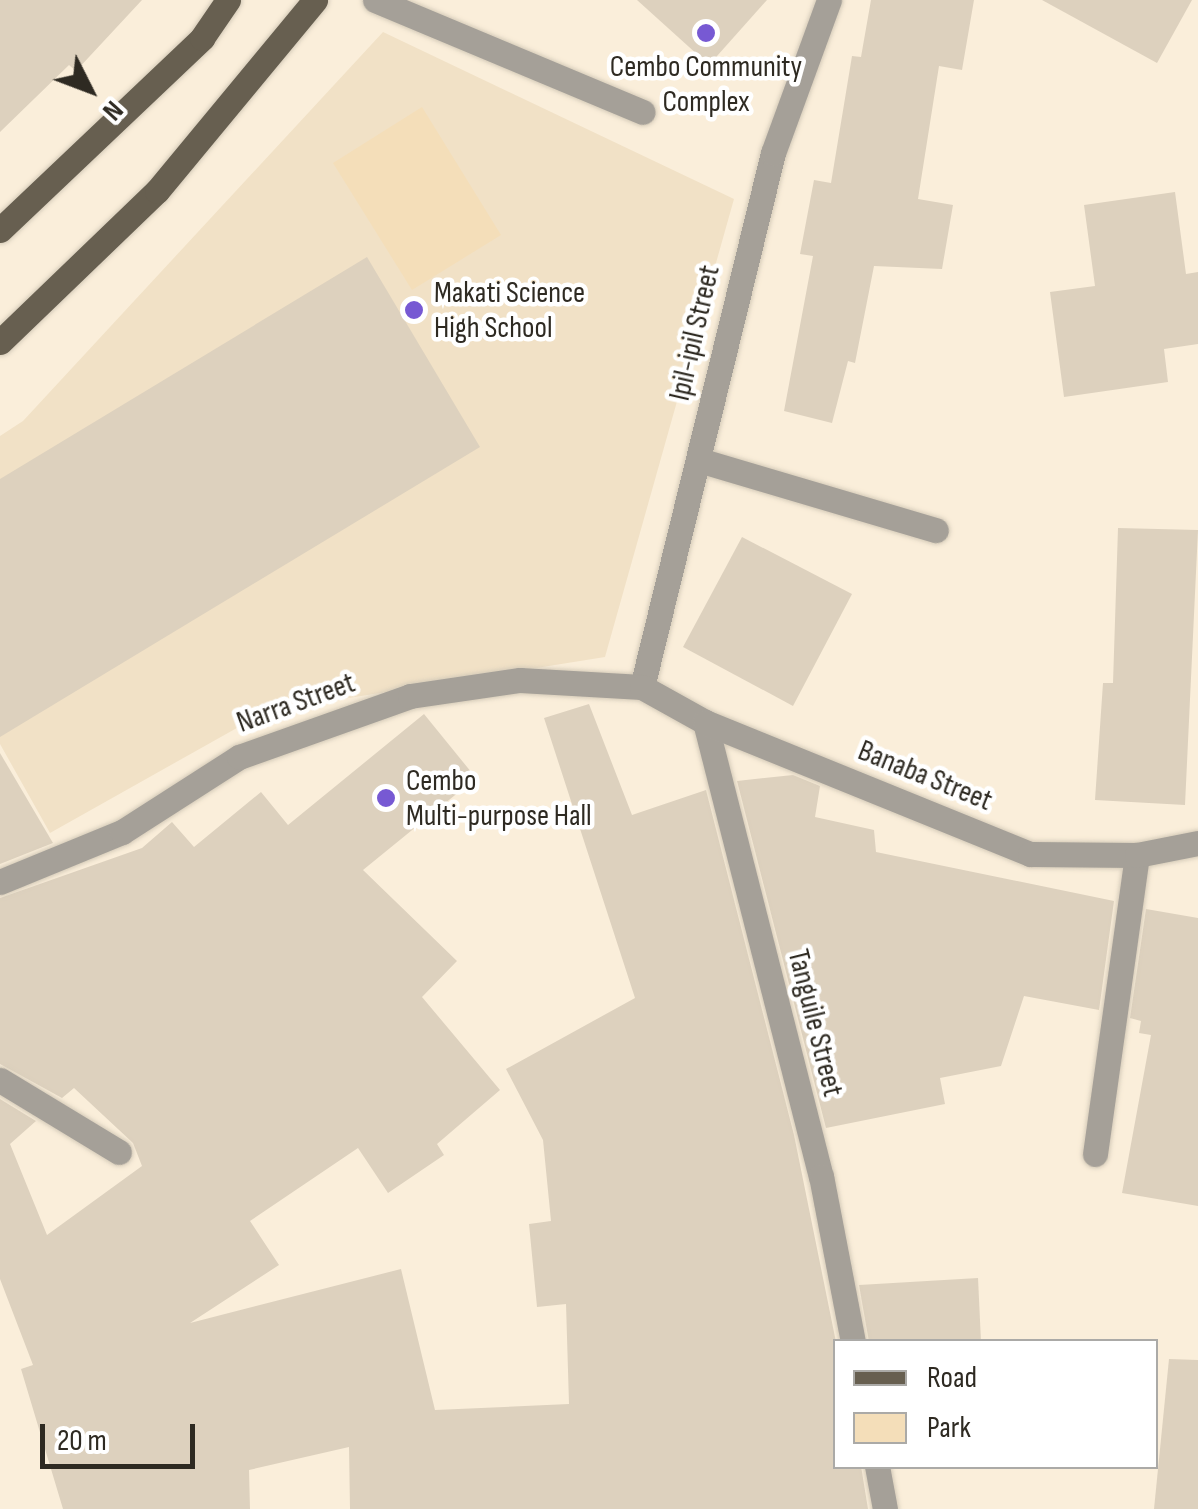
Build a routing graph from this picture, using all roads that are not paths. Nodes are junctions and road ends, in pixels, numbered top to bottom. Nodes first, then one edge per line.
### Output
1 (228, 0) edge
2 (316, 0) edge
3 (375, 0) edge
4 (830, 0) edge
5 (643, 112) dead end
6 (0, 230) edge
7 (0, 342) edge
8 (699, 460) junction
9 (936, 530) dead end
10 (642, 687) junction
11 (706, 722) junction
12 (1198, 843) edge
13 (1137, 855) junction
14 (0, 882) edge
15 (0, 1080) edge
16 (119, 1152) dead end
17 (1095, 1154) dead end
18 (852, 1339) edge
19 (878, 1469) edge
20 (885, 1509) edge

1 - 6 main road
2 - 7 main road
3 - 5 street
4 - 8 street, Ipil-ipil Street
8 - 9 street
8 - 10 street, Ipil-ipil Street
10 - 11 street, Banaba Street
10 - 14 street, Narra Street
11 - 13 street, Banaba Street
11 - 18 street, Tanguile Street
12 - 13 street, Banaba Street
13 - 17 street
15 - 16 street
19 - 20 street

